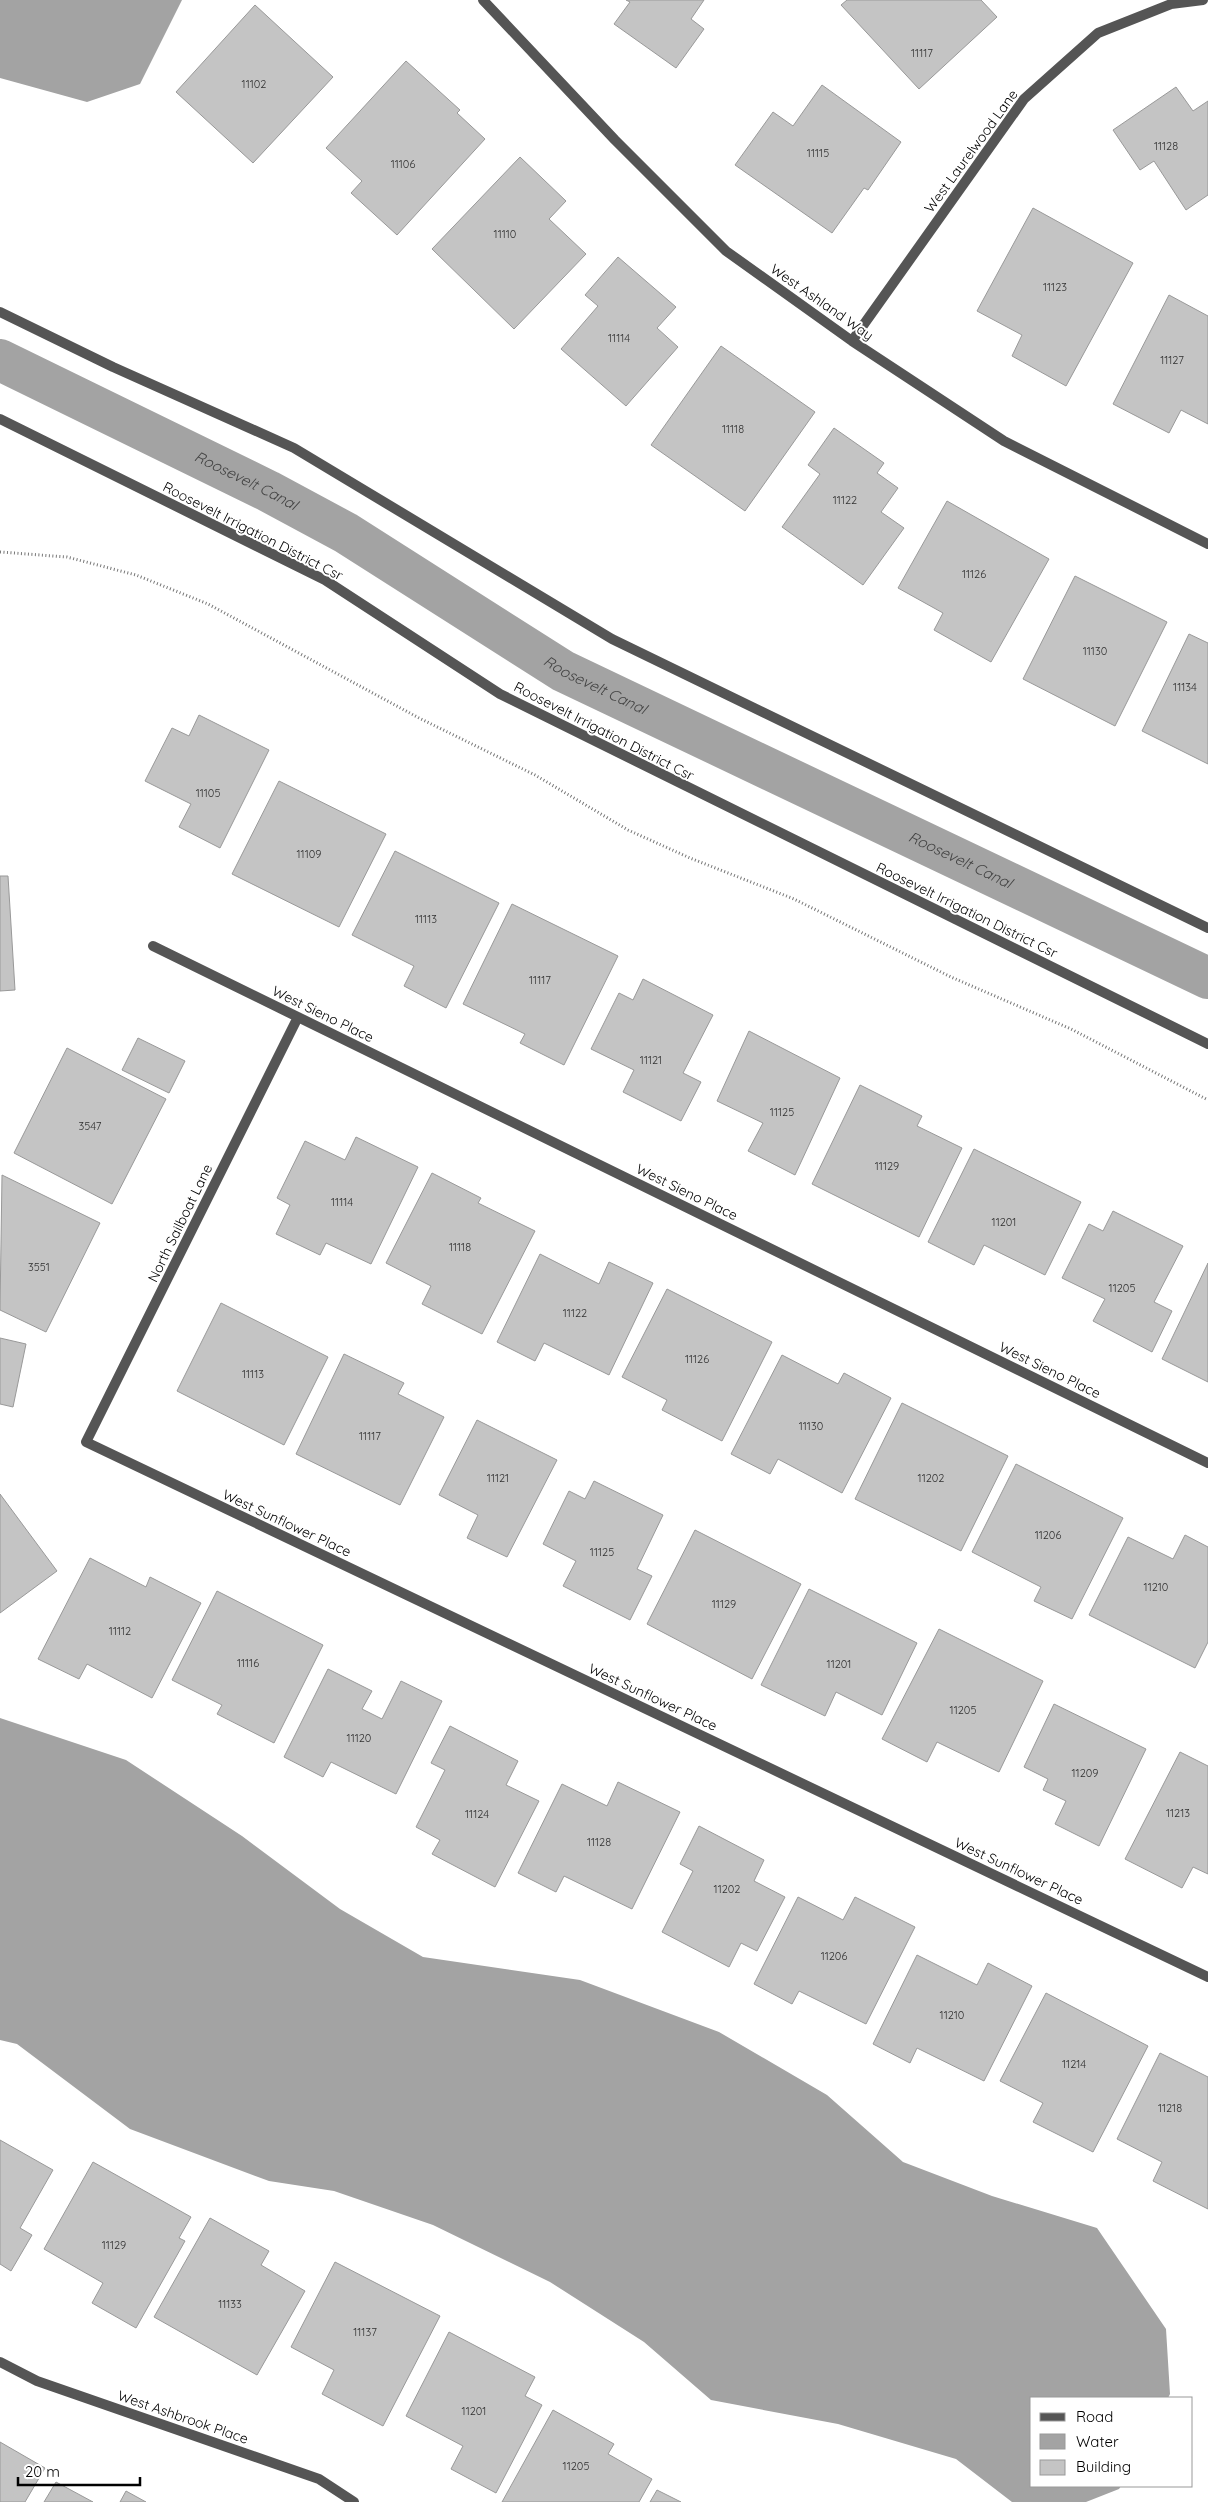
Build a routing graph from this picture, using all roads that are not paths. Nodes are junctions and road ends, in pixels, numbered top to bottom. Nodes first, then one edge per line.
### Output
1 (483, 0) edge
2 (1203, 0) edge
3 (0, 312) edge
4 (852, 341) junction
5 (0, 419) edge
6 (1208, 544) edge
7 (1208, 928) edge
8 (153, 946) dead end
9 (298, 1017) junction
10 (1208, 1044) edge
11 (86, 1442) joint
12 (1208, 1463) edge
13 (1208, 1977) edge
14 (0, 2362) edge
15 (354, 2502) edge

1 - 4 street, West Ashland Way
2 - 4 street, West Laurelwood Lane
3 - 7 street
4 - 6 street, West Ashland Way
5 - 10 street, Roosevelt Irrigation District Csr
8 - 9 street, West Sieno Place
9 - 11 street, North Sailboat Lane
9 - 12 street, West Sieno Place
11 - 13 street, West Sunflower Place
14 - 15 street, West Ashbrook Place

